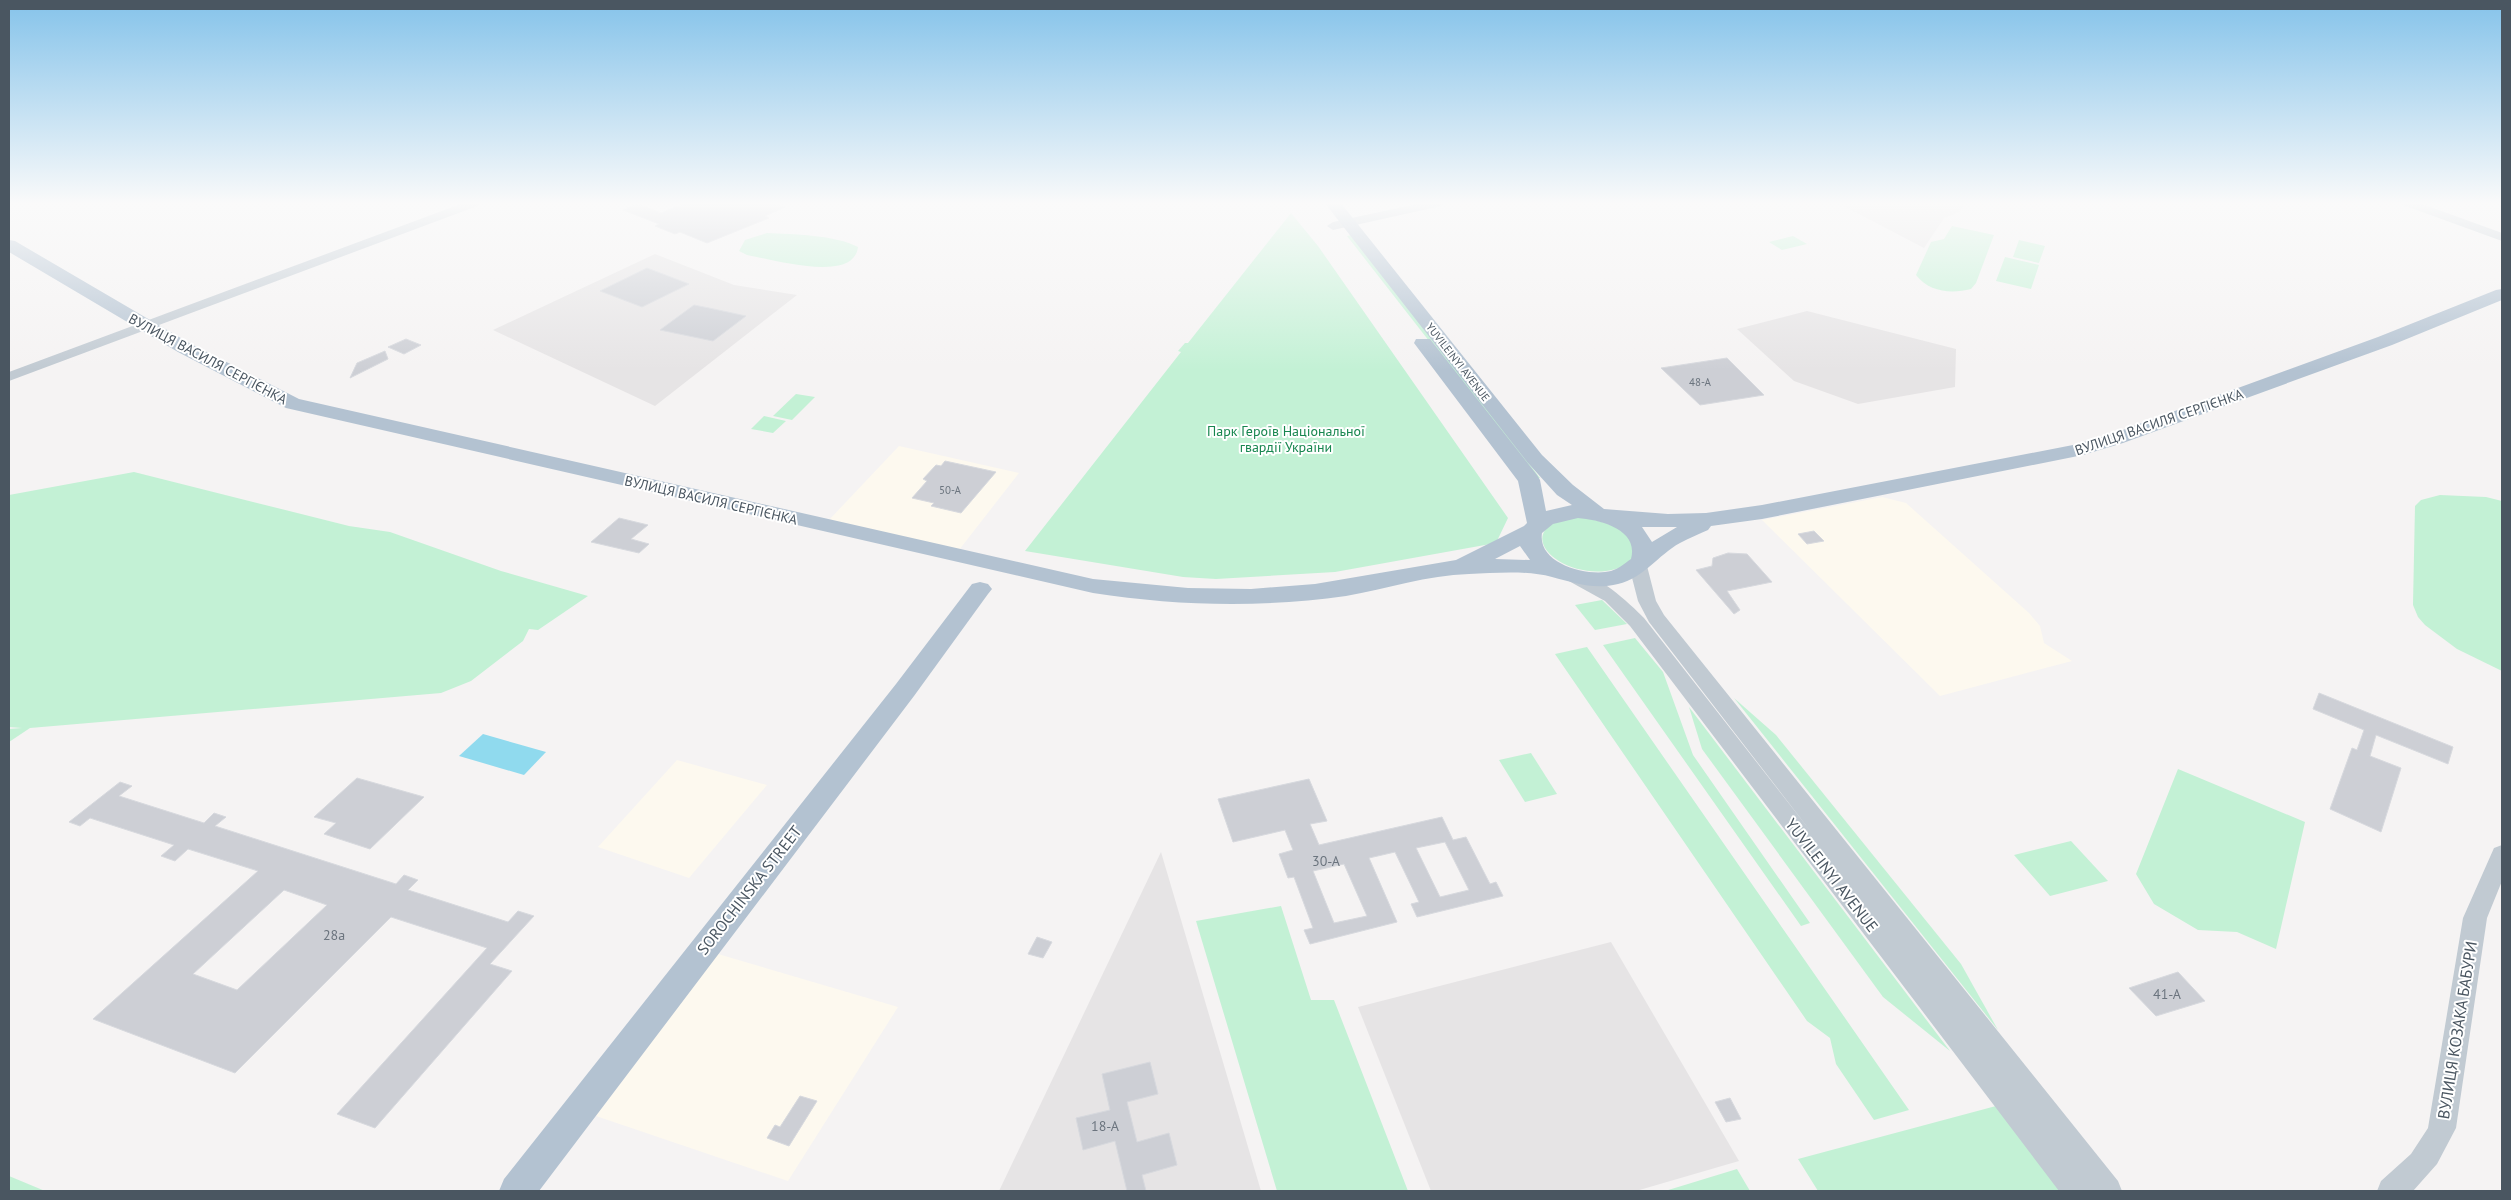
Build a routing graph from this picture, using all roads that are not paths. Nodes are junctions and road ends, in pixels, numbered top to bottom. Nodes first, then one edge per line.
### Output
1 (31, 258) edge
2 (328, 258) edge
3 (1365, 258) edge
4 (1368, 258) edge
5 (2502, 294) edge
6 (145, 327) junction
7 (9, 377) edge
8 (1603, 514) junction
9 (1713, 520) junction
10 (1534, 527) junction
11 (959, 557) junction
12 (1640, 563) junction
13 (1453, 568) junction
14 (1031, 572) junction
15 (1565, 573) junction
16 (980, 589) junction
17 (2502, 854) edge
18 (518, 1191) edge
19 (2076, 1191) edge
20 (2108, 1191) edge
21 (2391, 1191) edge

1 - 6 main road, ВУЛИЦЯ ВАСИЛЯ СЕРГІЄНКА
2 - 6 street
3 - 10 main road, YUVILEINYI AVENUE
4 - 8 main road, YUVILEINYI AVENUE
5 - 9 main road, ВУЛИЦЯ ВАСИЛЯ СЕРГІЄНКА
6 - 7 street
6 - 11 main road, ВУЛИЦЯ ВАСИЛЯ СЕРГІЄНКА
8 - 9 main road, ВУЛИЦЯ ВАСИЛЯ СЕРГІЄНКА
8 - 10 main road
8 - 12 main road
9 - 12 main road, ВУЛИЦЯ ВАСИЛЯ СЕРГІЄНКА
10 - 13 main road, ВУЛИЦЯ ВАСИЛЯ СЕРГІЄНКА
10 - 15 main road
11 - 14 main road, ВУЛИЦЯ ВАСИЛЯ СЕРГІЄНКА
11 - 16 main road
12 - 15 main road
12 - 20 street, YUVILEINYI AVENUE
13 - 14 main road, ВУЛИЦЯ ВАСИЛЯ СЕРГІЄНКА
13 - 15 main road, ВУЛИЦЯ ВАСИЛЯ СЕРГІЄНКА
14 - 16 main road
15 - 19 street, YUVILEINYI AVENUE
16 - 18 main road, SOROCHINSKA STREET
17 - 21 street, ВУЛИЦЯ КОЗАКА БАБУРИ

